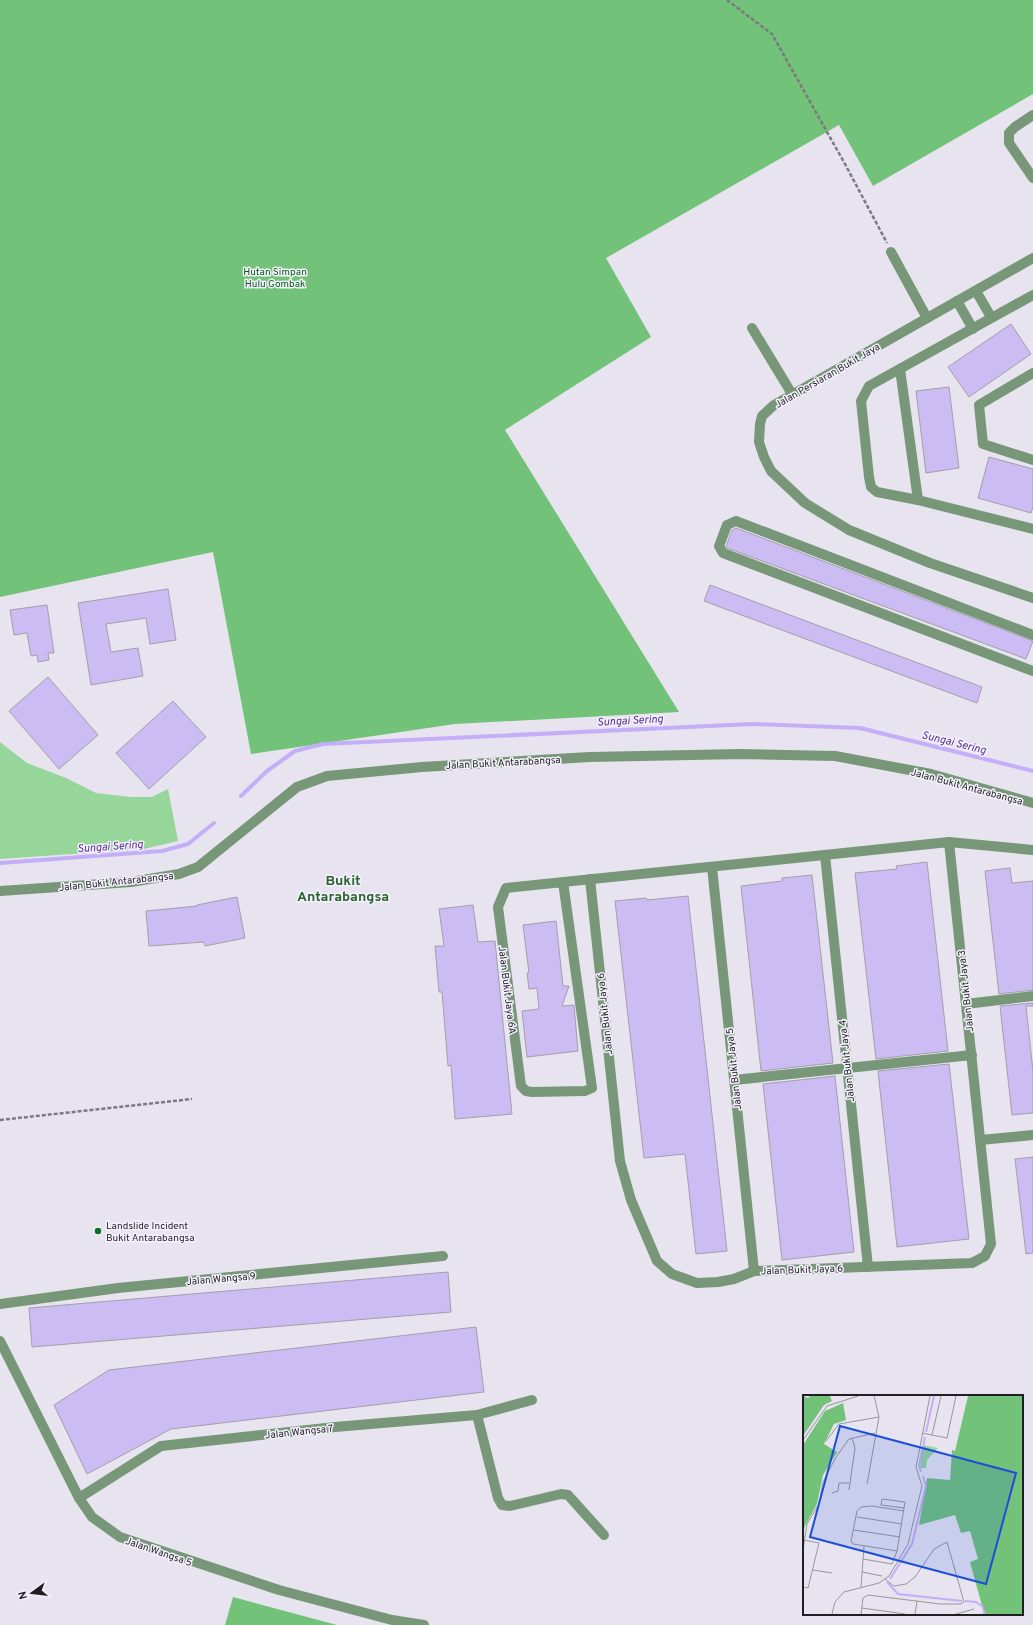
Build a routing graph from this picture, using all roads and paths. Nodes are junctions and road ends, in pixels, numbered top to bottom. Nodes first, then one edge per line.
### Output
1 (728, 0) edge
2 (1033, 115) edge
3 (1032, 174) edge
4 (891, 252) joint
5 (1033, 258) edge
6 (976, 291) junction
7 (1033, 295) edge
8 (957, 301) junction
9 (991, 317) junction
10 (927, 318) junction
11 (752, 328) dead end
12 (973, 329) junction
13 (900, 369) junction
14 (1033, 373) edge
15 (792, 394) junction
16 (1033, 460) edge
17 (918, 500) junction
18 (1033, 529) edge
19 (1033, 598) edge
20 (1033, 635) edge
21 (1033, 671) edge
22 (1033, 804) edge
23 (949, 842) junction
24 (1033, 850) edge
25 (825, 855) junction
26 (712, 867) junction
27 (590, 879) junction
28 (562, 882) junction
29 (0, 891) edge
30 (1033, 996) edge
31 (966, 1004) junction
32 (972, 1056) junction
33 (847, 1068) junction
34 (734, 1080) junction
35 (192, 1100) dead end
36 (0, 1120) edge
37 (1033, 1135) edge
38 (980, 1140) junction
39 (443, 1256) dead end
40 (868, 1267) junction
41 (754, 1271) junction
42 (0, 1304) edge
43 (0, 1341) edge
44 (532, 1400) dead end
45 (477, 1415) junction
46 (79, 1498) junction
47 (604, 1535) dead end
48 (424, 1625) edge

1 - 4 path
2 - 3 street
4 - 10 street
5 - 6 street, Jalan Persiaran Bukit Jaya
6 - 8 street, Jalan Persiaran Bukit Jaya
6 - 9 street
7 - 9 street
8 - 10 street, Jalan Persiaran Bukit Jaya
8 - 12 street
9 - 12 street
10 - 15 street, Jalan Persiaran Bukit Jaya
11 - 15 street
12 - 13 street
13 - 17 street
13 - 17 street
14 - 16 street
15 - 19 street, Jalan Persiaran Bukit Jaya
17 - 18 street
20 - 21 street
22 - 29 street, Jalan Bukit Antarabangsa
23 - 24 street
23 - 25 street
23 - 31 street, Jalan Bukit Jaya 3
25 - 26 street
25 - 33 street, Jalan Bukit Jaya 4
26 - 27 street
26 - 34 street, Jalan Bukit Jaya 5
27 - 28 street
27 - 41 street, Jalan Bukit Jaya 6
28 - 28 street, Jalan Bukit Jaya 6A
30 - 31 street
31 - 32 street, Jalan Bukit Jaya 3
32 - 33 street
32 - 38 street, Jalan Bukit Jaya 3
33 - 34 street
33 - 40 street, Jalan Bukit Jaya 4
34 - 41 street, Jalan Bukit Jaya 5
35 - 36 path
37 - 38 street
38 - 40 street, Jalan Bukit Jaya 6
39 - 42 street, Jalan Wangsa 9
40 - 41 street, Jalan Bukit Jaya 6
43 - 46 street, Jalan Wangsa 5
44 - 45 street, Jalan Wangsa 7
45 - 46 street, Jalan Wangsa 7
45 - 47 street
46 - 48 street, Jalan Wangsa 5

